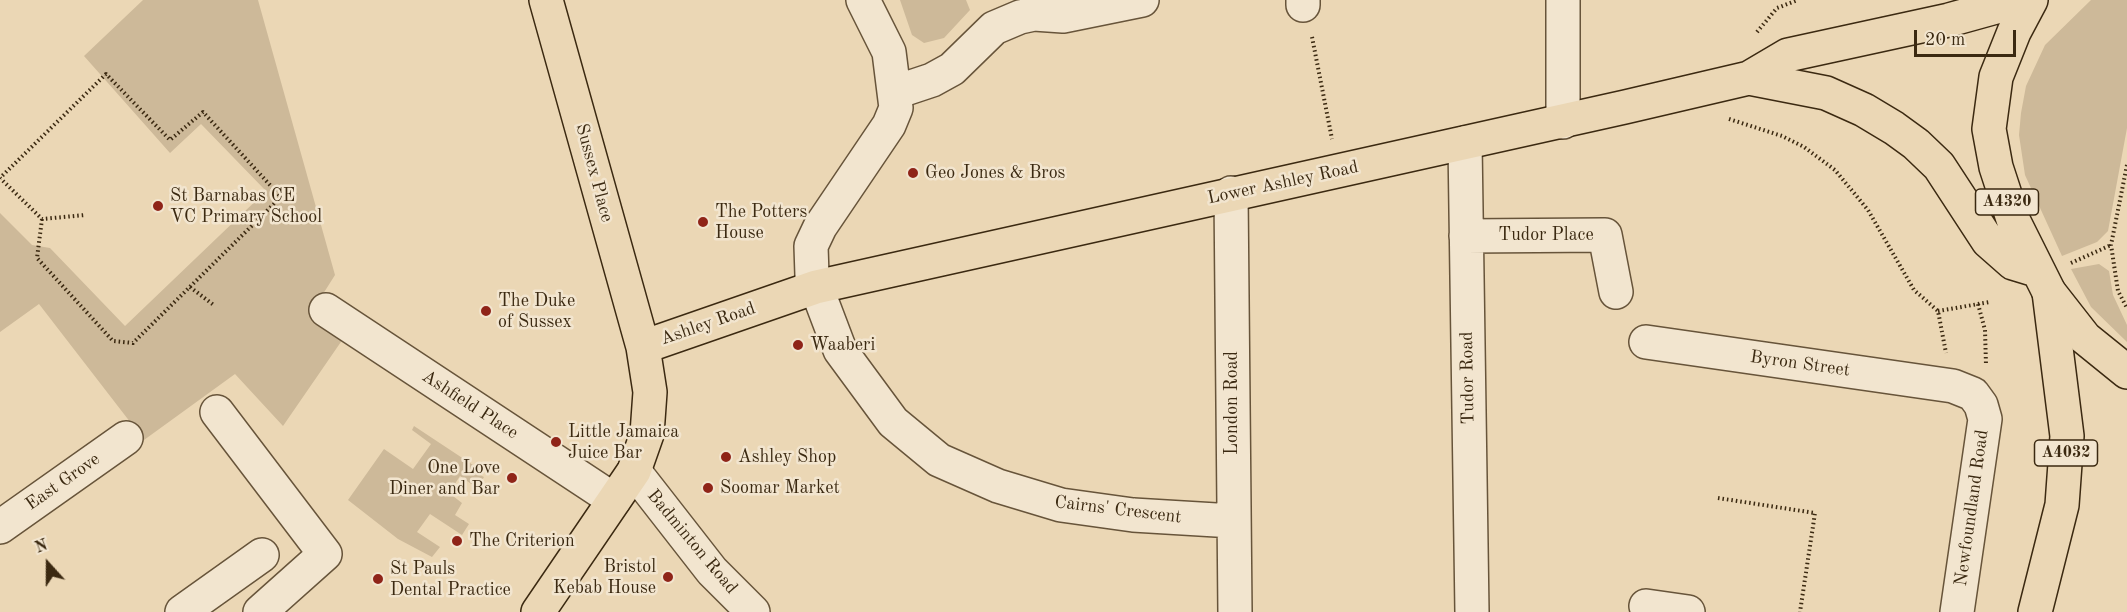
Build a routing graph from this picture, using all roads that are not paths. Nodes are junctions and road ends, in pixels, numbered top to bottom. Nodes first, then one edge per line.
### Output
1 (546, 0) edge
2 (864, 0) edge
3 (1142, 0) edge
4 (1563, 0) edge
5 (2022, 0) edge
6 (2031, 0) edge
7 (1749, 78) junction
8 (896, 92) junction
9 (1563, 122) junction
10 (1465, 143) junction
11 (1231, 193) junction
12 (1466, 236) junction
13 (2051, 276) junction
14 (816, 287) junction
15 (1616, 292) dead end
16 (326, 310) dead end
17 (1646, 342) dead end
18 (643, 347) junction
19 (2127, 372) edge
20 (1961, 388) joint
21 (217, 412) dead end
22 (126, 438) dead end
23 (633, 471) junction
24 (614, 500) junction
25 (1233, 521) junction
26 (0, 527) edge
27 (262, 555) dead end
28 (1646, 606) dead end
29 (182, 612) edge
30 (262, 612) edge
31 (538, 612) edge
32 (753, 612) edge
33 (1235, 612) edge
34 (1472, 612) edge
35 (1688, 612) edge
36 (1957, 612) edge
37 (2035, 612) edge

1 - 18 main road, Sussex Place
2 - 8 street
3 - 8 street
4 - 9 street
5 - 7 main road, Lower Ashley Road
6 - 13 main road, A4320
7 - 9 main road, Lower Ashley Road
7 - 13 main road, Lower Ashley Road
8 - 14 street, Cairns' Crescent
9 - 10 main road, Lower Ashley Road
10 - 11 main road, Lower Ashley Road
10 - 12 street, Tudor Road
11 - 14 main road, Lower Ashley Road
11 - 25 street, London Road
12 - 15 street, Tudor Place
12 - 34 street, Tudor Road
13 - 19 main road, A4320
13 - 37 main road, A4032
14 - 18 main road, Ashley Road
14 - 25 street, Cairns' Crescent
16 - 24 street, Ashfield Place
17 - 20 street, Byron Street
18 - 23 main road, Ashley Road
20 - 36 street, Newfoundland Road
21 - 30 street
22 - 26 street, East Grove
23 - 24 main road, Ashley Road
23 - 32 street, Badminton Road
24 - 31 main road, Ashley Road
25 - 33 street, London Road
27 - 29 street
28 - 35 street

